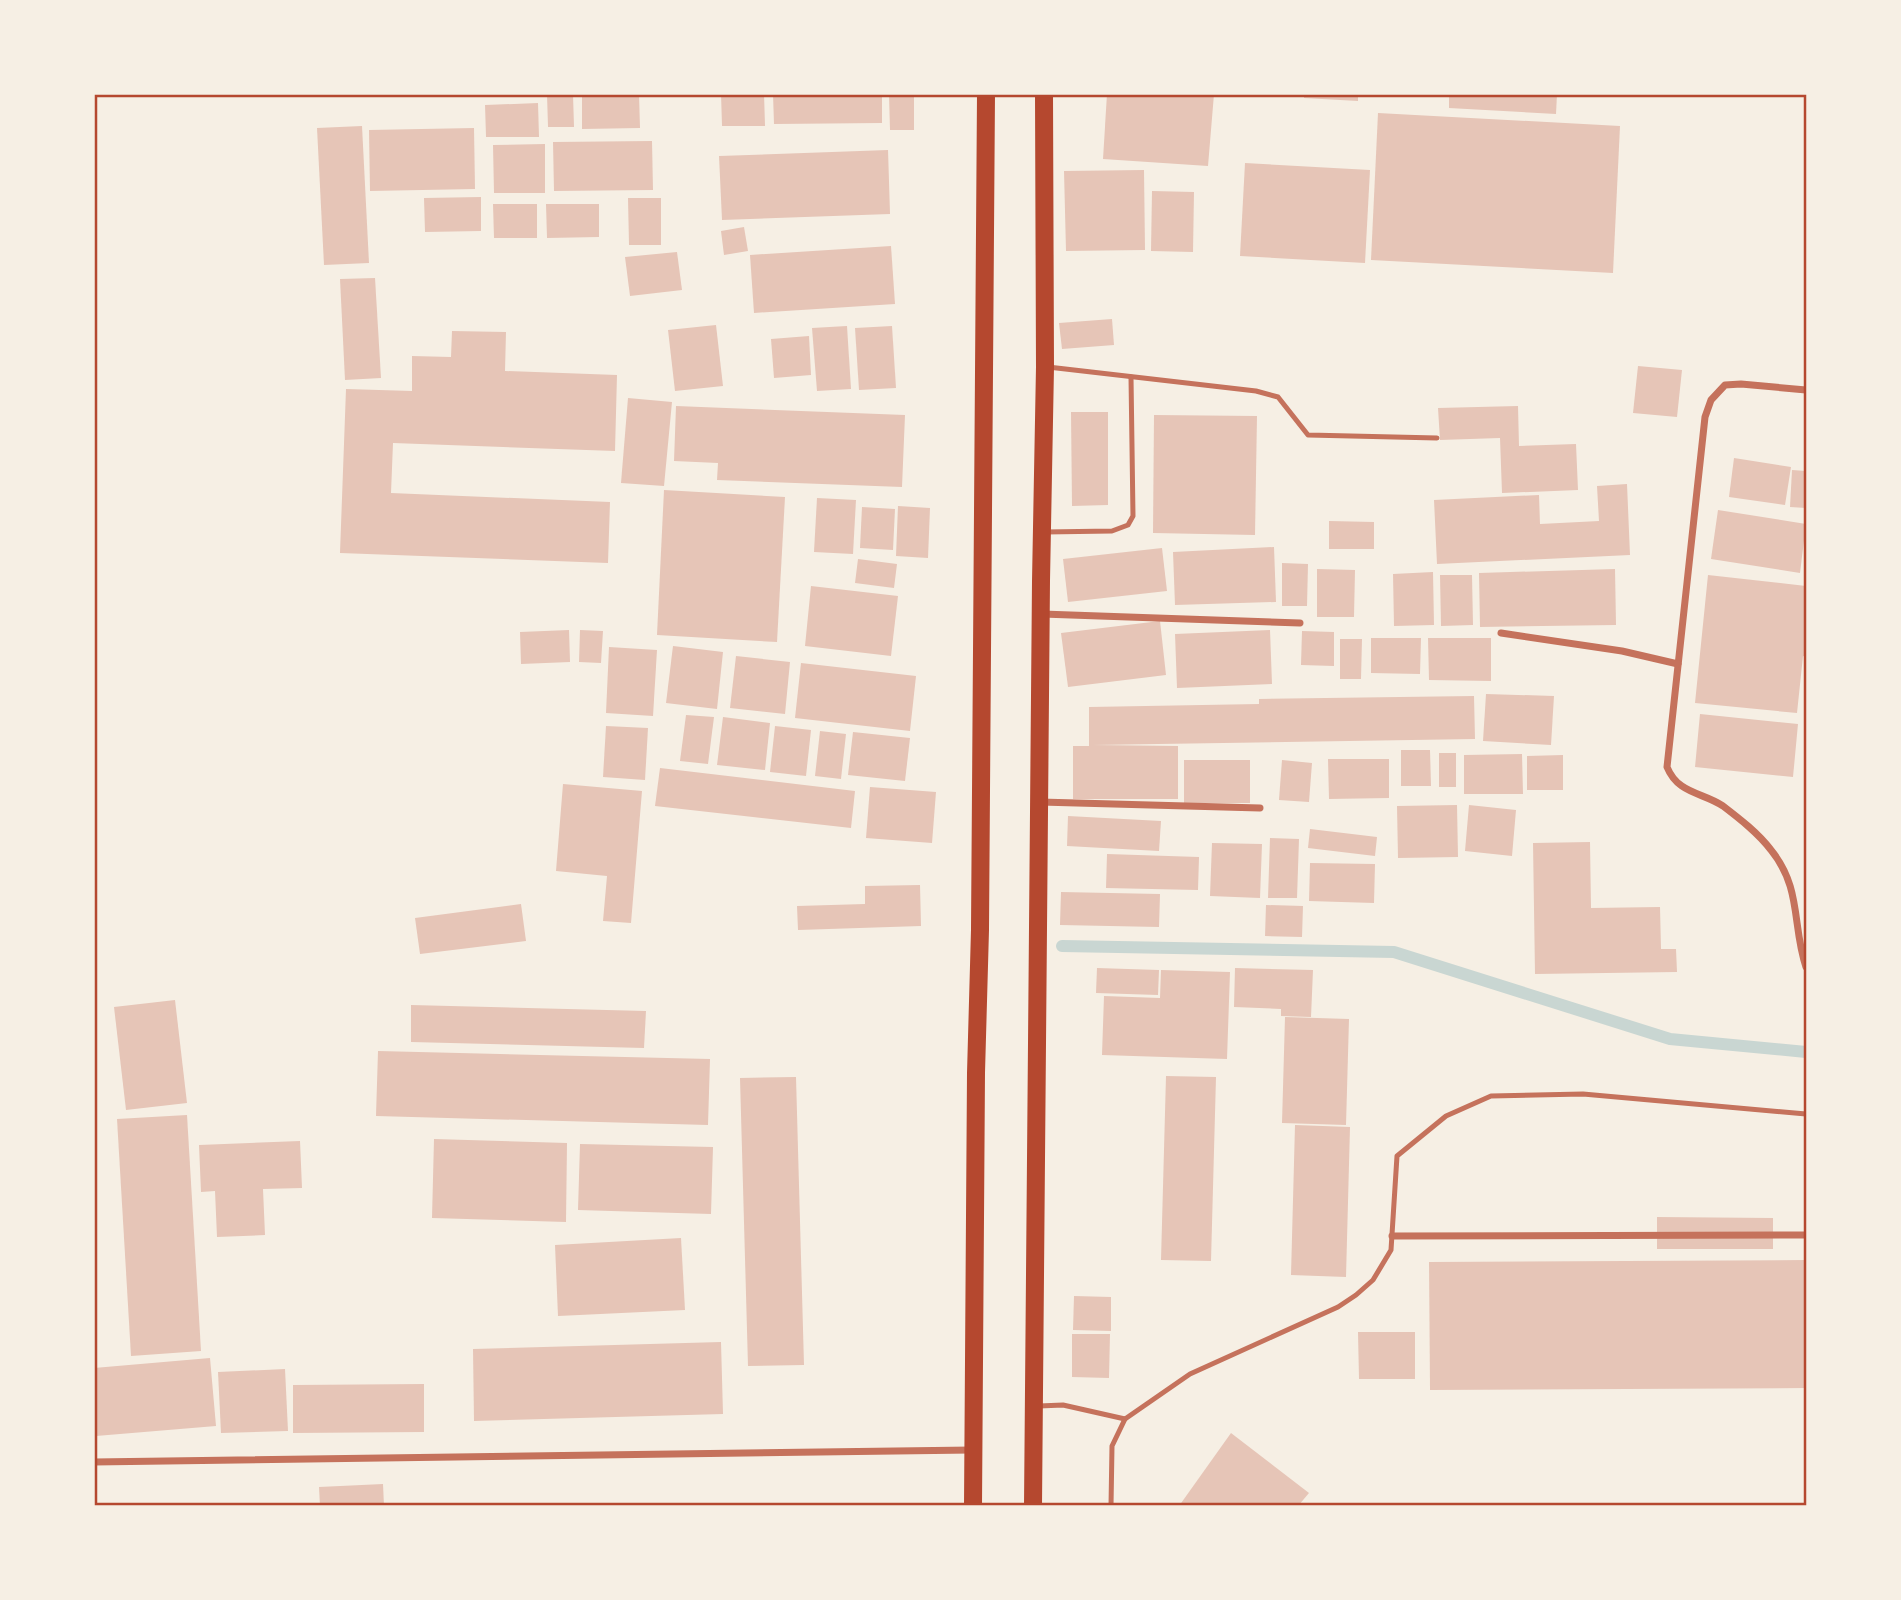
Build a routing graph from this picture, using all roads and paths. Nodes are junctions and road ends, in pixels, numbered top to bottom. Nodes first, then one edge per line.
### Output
1 (986, 94) edge
2 (1044, 94) edge
3 (1045, 366) junction
4 (1131, 377) junction
5 (1807, 390) edge
6 (1437, 438) dead end
7 (1042, 532) junction
8 (1041, 614) junction
9 (1300, 623) dead end
10 (1501, 633) dead end
11 (1678, 664) junction
12 (1040, 802) junction
13 (1260, 807) dead end
14 (1807, 967) edge
15 (1807, 1114) edge
16 (1807, 1235) edge
17 (1392, 1236) junction
18 (1034, 1406) junction
19 (1125, 1419) junction
20 (972, 1450) junction
21 (94, 1462) edge
22 (973, 1506) edge
23 (1033, 1506) edge
24 (1111, 1506) edge

1 - 20 main road
2 - 3 main road
3 - 4 lane
3 - 7 main road
4 - 6 lane
4 - 7 lane
5 - 11 street
7 - 8 main road
8 - 9 street
8 - 12 main road
10 - 11 street
11 - 14 street
12 - 13 street
12 - 18 main road
15 - 17 lane
16 - 17 street
17 - 19 lane
18 - 19 lane
18 - 23 main road
19 - 24 lane
20 - 21 street
20 - 22 main road

